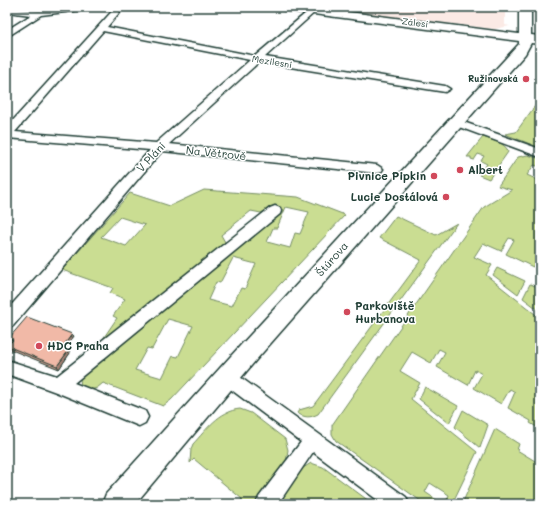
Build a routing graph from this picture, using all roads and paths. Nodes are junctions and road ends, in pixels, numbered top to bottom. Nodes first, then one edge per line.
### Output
1 (89, 7) edge
2 (120, 7) edge
3 (283, 7) edge
4 (525, 7) edge
5 (7, 10) edge
6 (312, 10) junction
7 (39, 13) junction
8 (100, 28) junction
9 (7, 34) edge
10 (534, 37) edge
11 (257, 59) junction
12 (445, 89) dead end
13 (455, 122) junction
14 (7, 135) edge
15 (159, 147) junction
16 (540, 153) edge
17 (377, 170) dead end
18 (275, 211) dead end
19 (7, 321) edge
20 (7, 367) edge
21 (227, 377) junction
22 (59, 385) junction
23 (139, 418) dead end
24 (305, 450) dead end
25 (116, 504) edge
26 (266, 504) edge
27 (399, 504) edge

1 - 7 street
2 - 8 street
3 - 6 street, Zálesí
4 - 10 street, Štúrova
5 - 7 street
6 - 10 street, Zálesí
6 - 11 street, V Pláni
7 - 9 street
8 - 11 street, Mezilesní
8 - 14 street
10 - 13 street, Štúrova
11 - 12 street, Mezilesní
11 - 15 street, V Pláni
13 - 16 street
13 - 21 street, Štúrova
14 - 15 street, Na Větrově
15 - 17 street, Na Větrově
15 - 19 street, V Pláni
18 - 22 street
20 - 22 street
21 - 25 street, Štúrova
21 - 27 street
22 - 23 street
24 - 26 street

